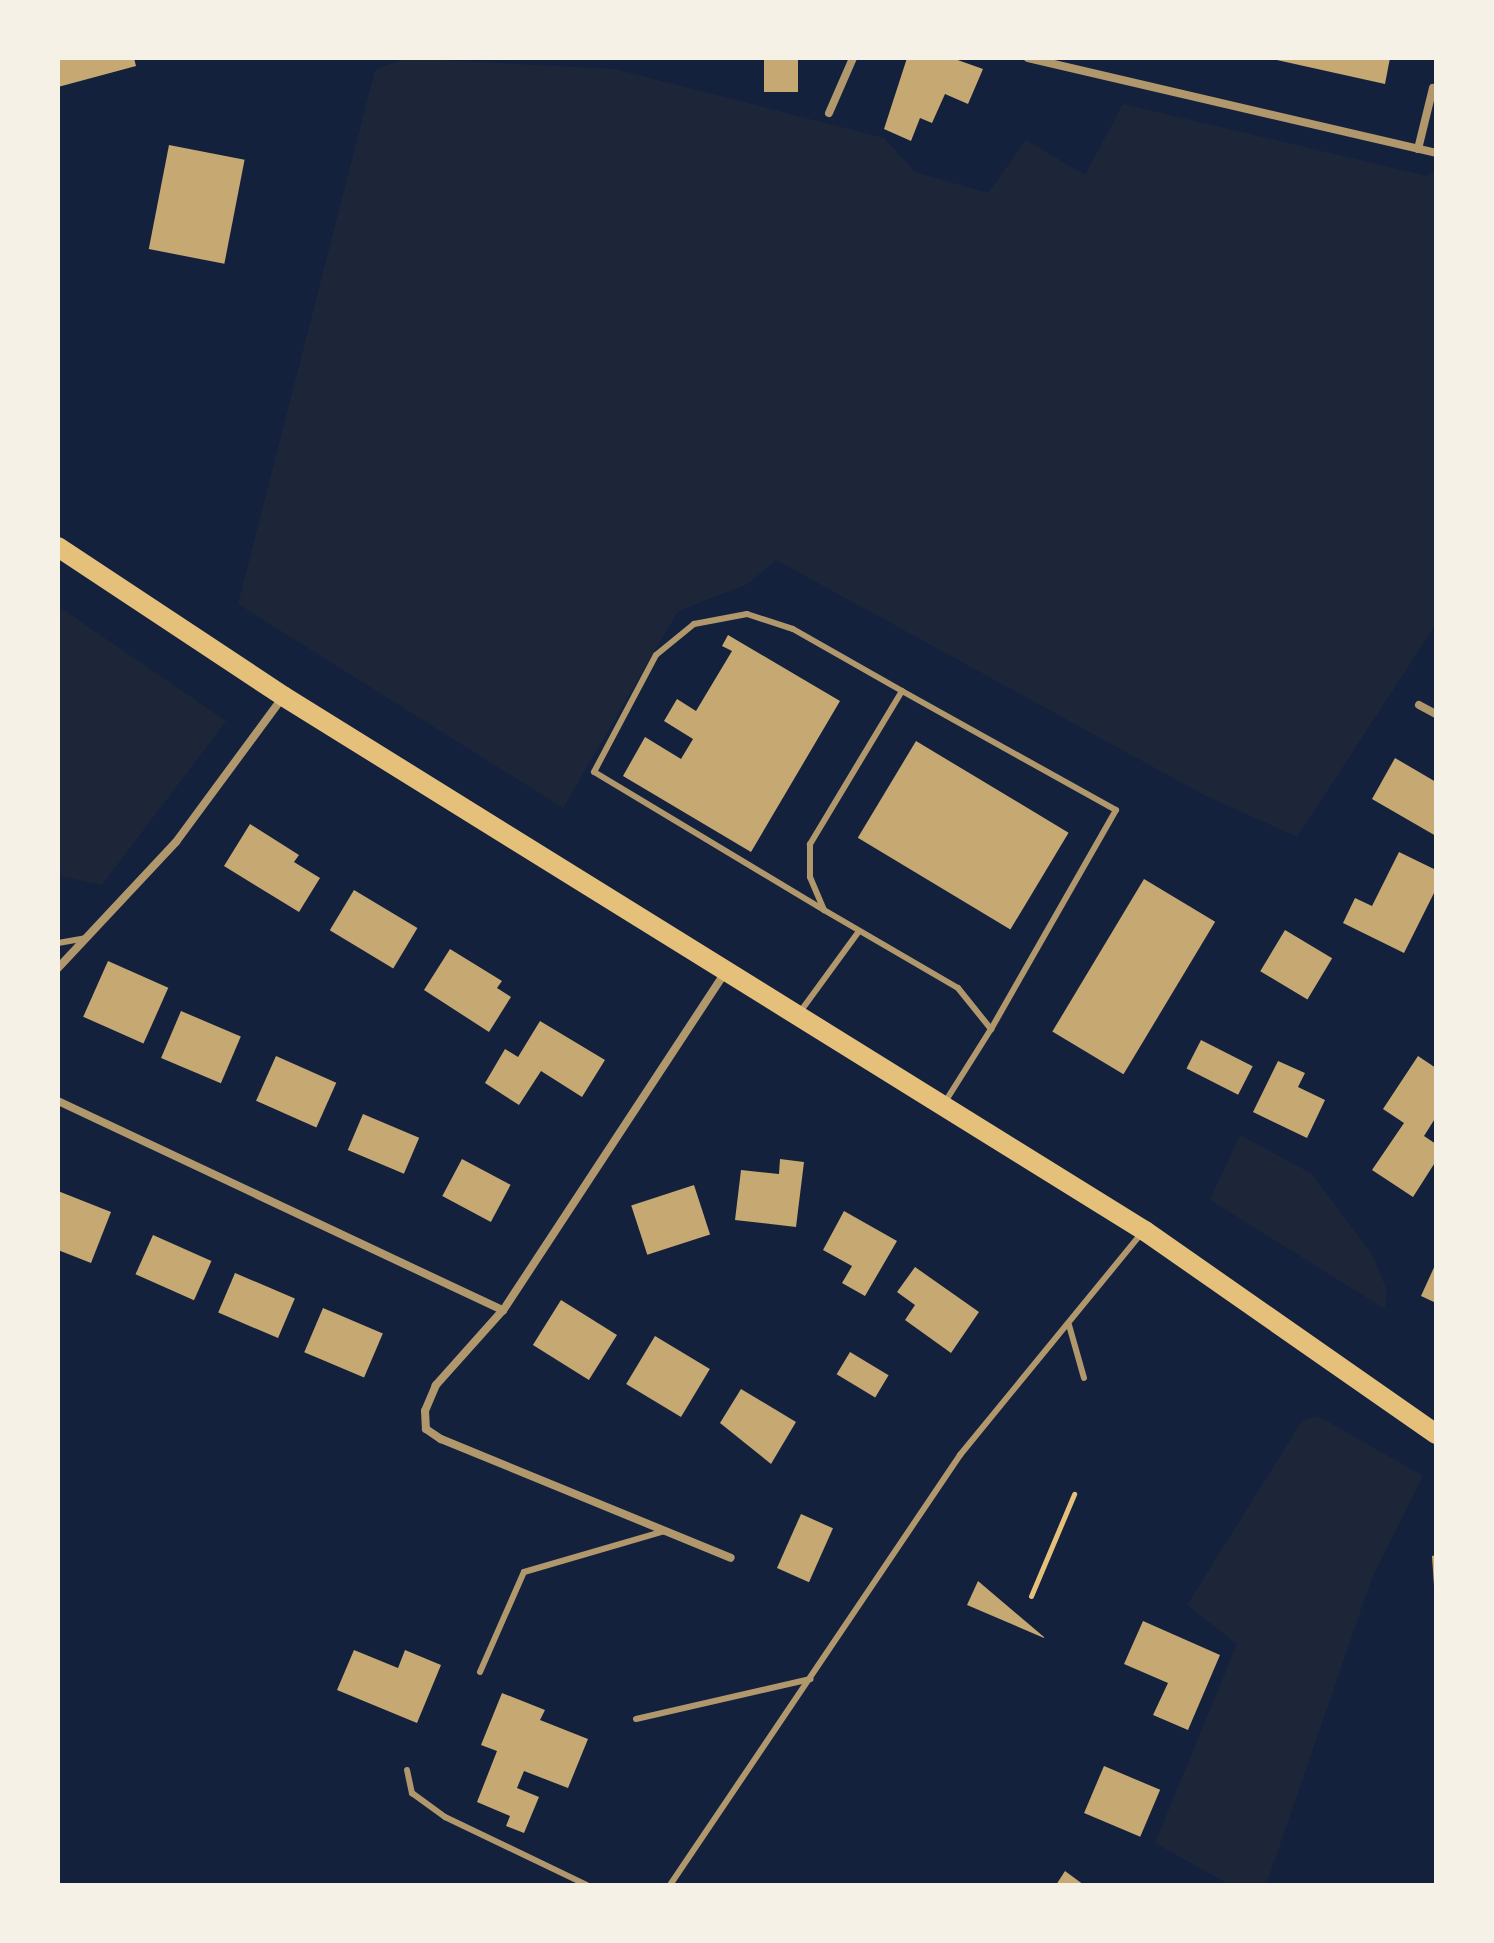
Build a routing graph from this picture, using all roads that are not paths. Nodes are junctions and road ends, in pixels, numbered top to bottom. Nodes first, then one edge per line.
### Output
1 (853, 58) edge
2 (1028, 58) edge
3 (1433, 88) dead end
4 (829, 113) dead end
5 (1418, 149) junction
6 (1436, 153) edge
7 (58, 547) edge
8 (902, 691) junction
9 (283, 696) junction
10 (1419, 705) dead end
11 (1436, 714) edge
12 (824, 910) junction
13 (859, 931) junction
14 (90, 938) junction
15 (58, 943) edge
16 (58, 968) edge
17 (726, 970) junction
18 (798, 1015) junction
19 (991, 1029) junction
20 (58, 1101) edge
21 (943, 1105) junction
22 (1145, 1231) junction
23 (503, 1310) junction
24 (1069, 1325) junction
25 (1084, 1378) dead end
26 (1436, 1434) edge
27 (665, 1531) junction
28 (731, 1558) dead end
29 (480, 1672) dead end
30 (810, 1679) junction
31 (636, 1719) dead end
32 (407, 1770) dead end
33 (587, 1885) edge
34 (670, 1885) edge

1 - 4 street
2 - 5 street
3 - 5 street
5 - 6 street
7 - 9 main road
8 - 12 lane
8 - 12 lane
8 - 19 lane
9 - 14 street
9 - 17 main road
10 - 11 street
12 - 13 lane
13 - 18 lane
13 - 19 lane
14 - 15 lane
14 - 16 street
17 - 18 main road
17 - 23 street
18 - 21 main road
19 - 21 lane
20 - 23 street
21 - 22 main road
22 - 24 lane
22 - 26 main road
23 - 27 street
24 - 25 lane
24 - 30 lane
27 - 28 street
27 - 29 lane
30 - 31 lane
30 - 34 lane
32 - 33 lane

